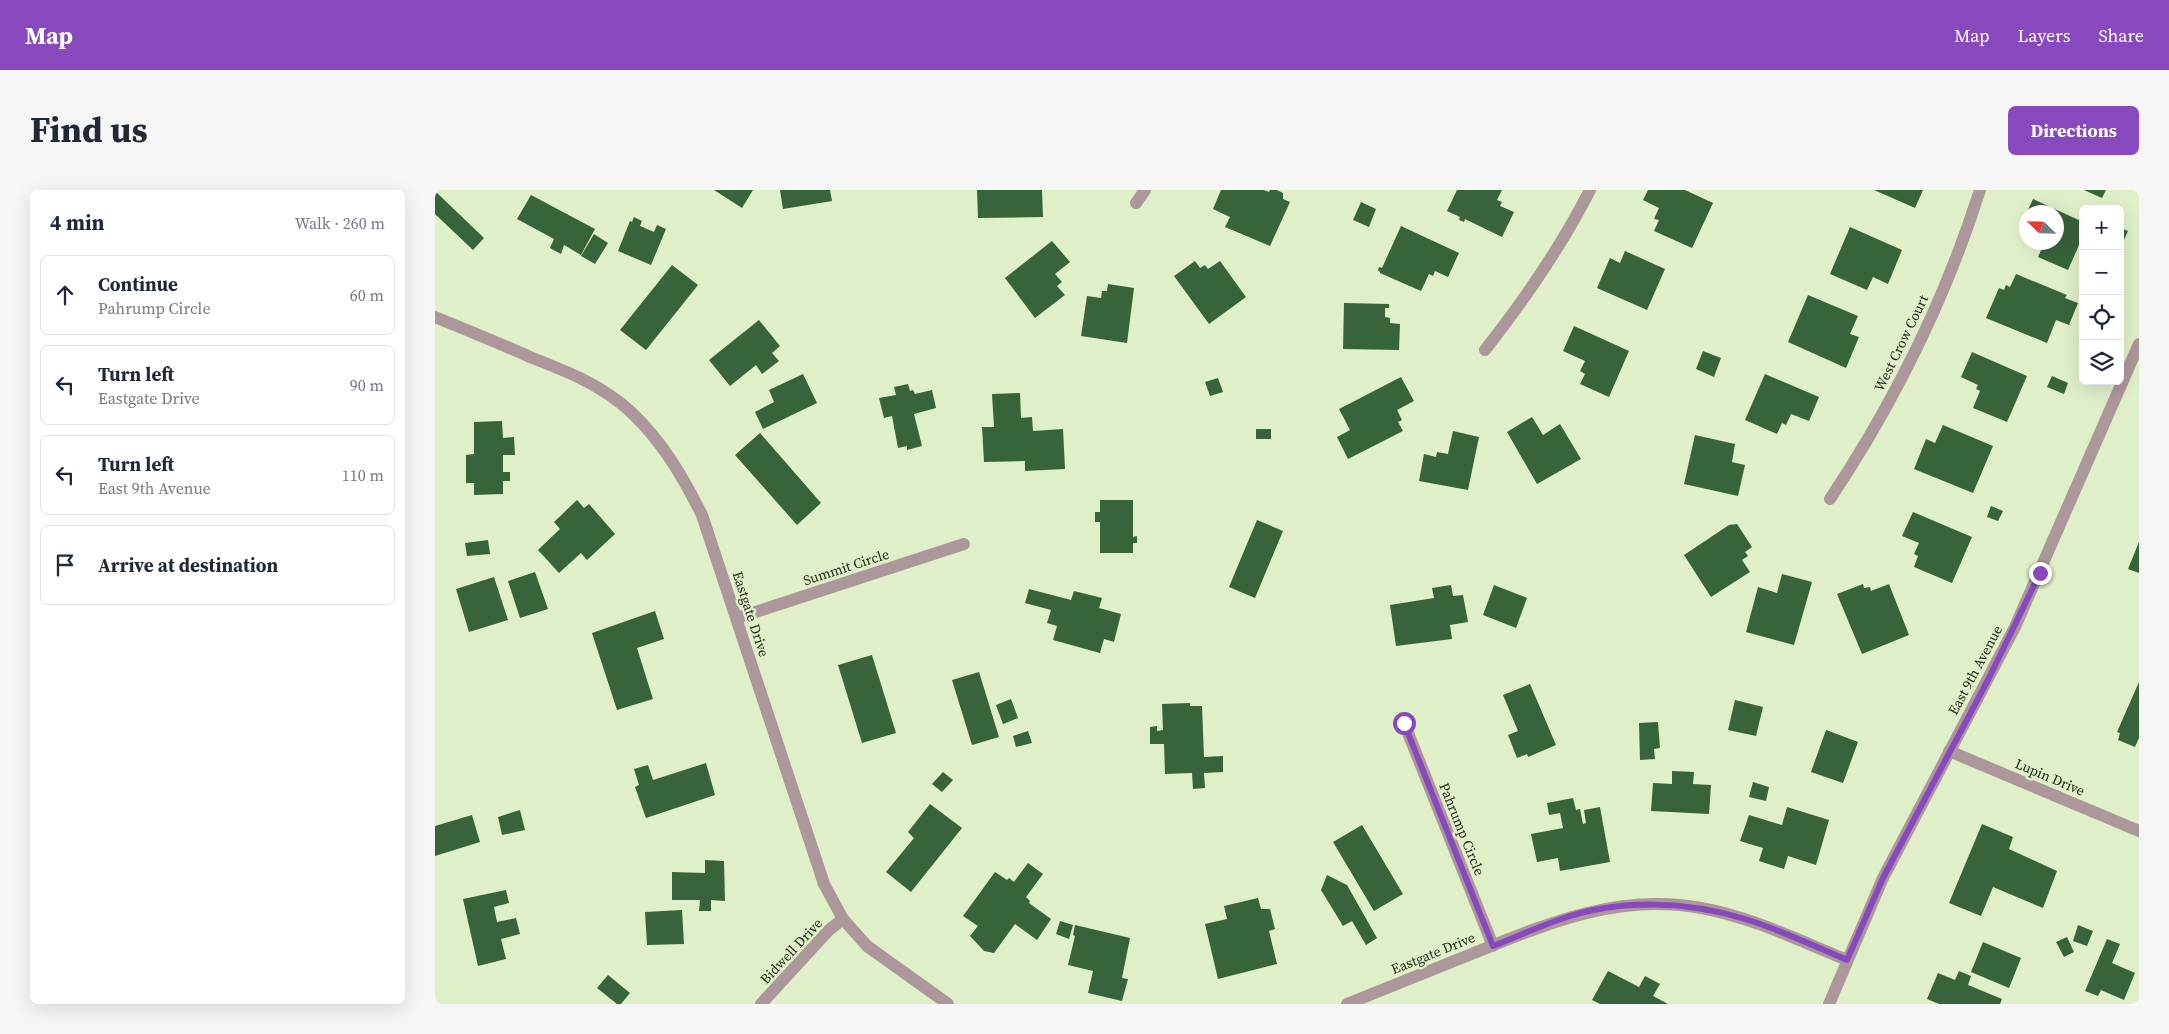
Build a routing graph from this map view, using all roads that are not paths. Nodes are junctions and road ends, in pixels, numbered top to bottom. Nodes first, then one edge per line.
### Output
1 (1145, 190) edge
2 (1591, 190) edge
3 (1980, 190) edge
4 (1136, 203) dead end
5 (435, 317) edge
6 (2139, 344) edge
7 (1485, 350) dead end
8 (1830, 499) dead end
9 (964, 544) dead end
10 (737, 618) junction
11 (1404, 723) dead end
12 (1949, 752) junction
13 (2139, 831) edge
14 (843, 919) junction
15 (1493, 946) junction
16 (1847, 960) junction
17 (761, 1004) edge
18 (948, 1004) edge
19 (1347, 1004) edge
20 (1829, 1004) edge

1 - 4 street
2 - 7 street
3 - 8 street, West Crow Court
5 - 10 street, Eastgate Drive
6 - 12 street, East 9th Avenue
9 - 10 street, Summit Circle
10 - 14 street, Eastgate Drive
11 - 15 street, Pahrump Circle
12 - 13 street, Lupin Drive
12 - 16 street, East 9th Avenue
14 - 17 street, Bidwell Drive
14 - 18 street, Eastgate Drive
15 - 16 street, Eastgate Drive
15 - 19 street, Eastgate Drive
16 - 20 street, East 9th Avenue

